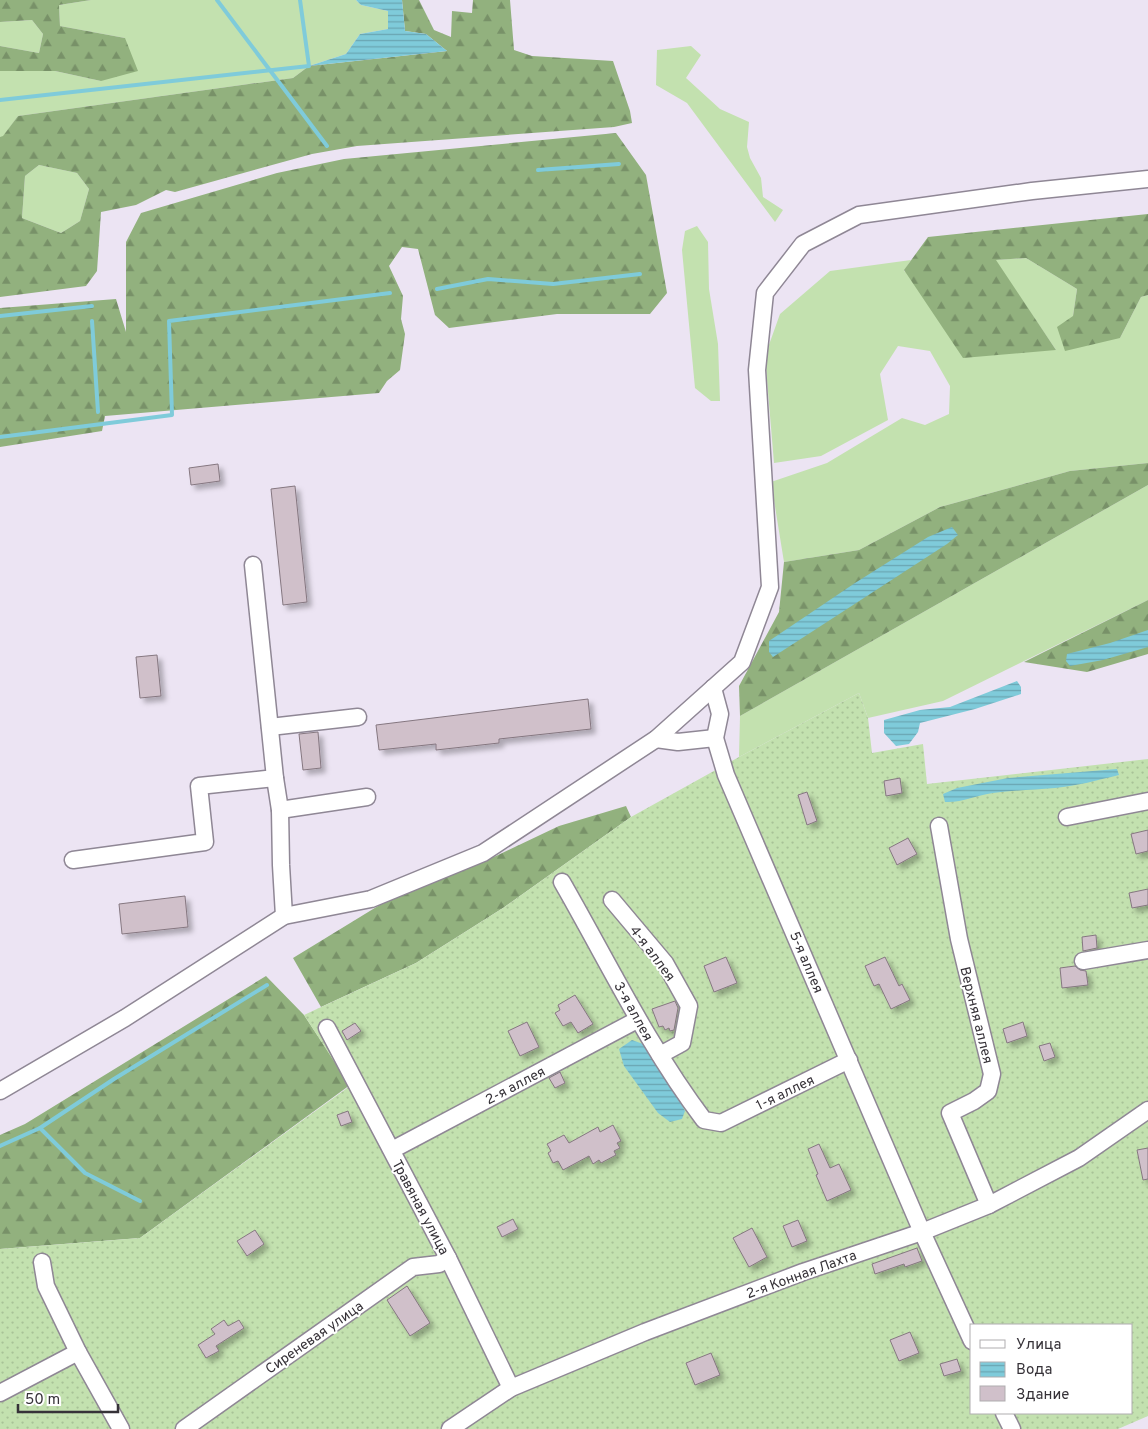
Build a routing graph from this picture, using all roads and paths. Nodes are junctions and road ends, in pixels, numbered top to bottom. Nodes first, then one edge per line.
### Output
1 (1148, 180) edge
2 (253, 565) dead end
3 (713, 688) junction
4 (358, 717) dead end
5 (270, 727) junction
6 (656, 738) junction
7 (715, 738) junction
8 (275, 778) junction
9 (367, 797) dead end
10 (1148, 801) edge
11 (280, 810) junction
12 (1067, 817) dead end
13 (939, 826) dead end
14 (73, 860) dead end
15 (562, 882) dead end
16 (612, 900) dead end
17 (284, 916) junction
18 (1148, 950) edge
19 (1083, 961) dead end
20 (638, 1020) junction
21 (327, 1028) dead end
22 (660, 1055) junction
23 (849, 1060) junction
24 (0, 1091) edge
25 (1148, 1110) edge
26 (721, 1123) joint
27 (392, 1150) junction
28 (989, 1205) junction
29 (922, 1232) junction
30 (448, 1258) junction
31 (42, 1262) dead end
32 (970, 1337) edge
33 (78, 1352) junction
34 (511, 1388) junction
35 (0, 1393) edge
36 (1004, 1414) edge
37 (122, 1429) edge
38 (184, 1429) edge
39 (450, 1429) edge
40 (1012, 1429) edge

1 - 3 street
2 - 5 street
3 - 6 street
3 - 7 street, 5-я аллея
4 - 5 street
5 - 8 street
6 - 7 street
6 - 17 street
7 - 23 street, 5-я аллея
8 - 11 street
8 - 14 street
9 - 11 street
10 - 12 street
11 - 17 street
13 - 28 street, Верхняя аллея
15 - 20 street, 3-я аллея
16 - 22 street, 4-я аллея
17 - 24 street
18 - 19 street
20 - 22 street, 3-я аллея
20 - 27 street, 2-я аллея
21 - 27 street, Травяная улица
22 - 26 street, 3-я аллея
23 - 26 street, 1-я аллея
23 - 29 street, 5-я аллея
25 - 28 street, 2-я Конная Лахта
27 - 30 street, Травяная улица
28 - 29 street, 2-я Конная Лахта
29 - 32 street, 5-я аллея
29 - 34 street, 2-я Конная Лахта
30 - 34 street, Травяная улица
30 - 38 street, Сиреневая улица
31 - 33 street
33 - 35 street
33 - 37 street
34 - 39 street, 2-я Конная Лахта
36 - 40 street

